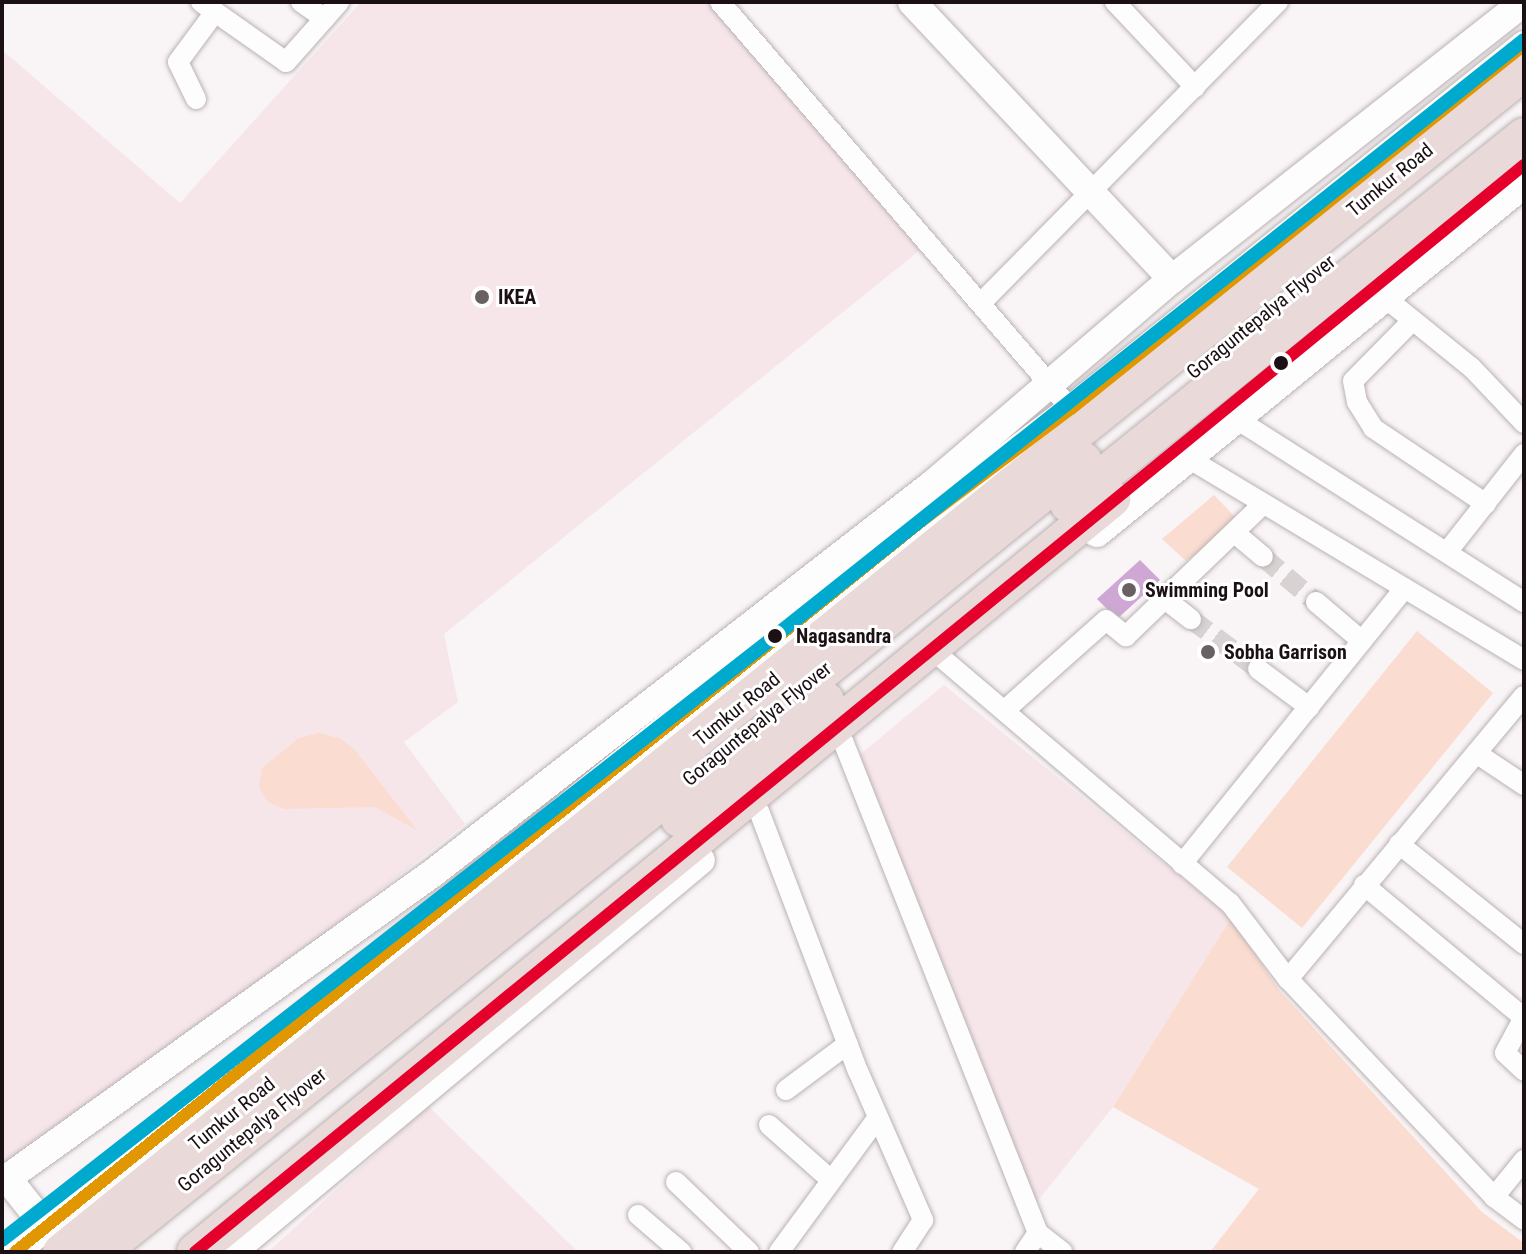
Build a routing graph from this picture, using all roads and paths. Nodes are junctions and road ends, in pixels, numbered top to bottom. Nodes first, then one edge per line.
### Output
1 (301, 2) edge
2 (339, 2) edge
3 (912, 2) edge
4 (1115, 2) edge
5 (1524, 2) edge
6 (726, 4) edge
7 (1269, 5) edge
8 (208, 7) edge
9 (325, 19) junction
10 (1524, 45) edge
11 (1524, 72) edge
12 (1195, 87) junction
13 (196, 99) dead end
14 (1524, 104) edge
15 (1524, 136) edge
16 (1524, 165) edge
17 (1524, 184) edge
18 (1090, 192) junction
19 (1172, 279) junction
20 (1383, 296) junction
21 (981, 303) junction
22 (1410, 323) junction
23 (1048, 382) junction
24 (1071, 409) junction
25 (1235, 418) junction
26 (1524, 423) edge
27 (1524, 454) edge
28 (1188, 458) junction
29 (1263, 504) junction
30 (1486, 504) junction
31 (1236, 534) junction
32 (1447, 552) junction
33 (1263, 557) tunnel mouth
34 (1404, 589) junction
35 (1165, 599) junction
36 (1316, 602) tunnel mouth
37 (1524, 602) edge
38 (1191, 619) tunnel mouth
39 (1362, 641) junction
40 (943, 659) junction
41 (1524, 660) edge
42 (1258, 669) tunnel mouth
43 (1524, 696) edge
44 (1309, 707) junction
45 (1005, 710) junction
46 (843, 741) junction
47 (1476, 753) junction
48 (1524, 785) edge
49 (759, 811) junction
50 (1399, 844) junction
51 (1182, 864) junction
52 (1364, 885) junction
53 (1524, 944) edge
54 (1288, 979) junction
55 (1523, 1020) edge
56 (848, 1044) junction
57 (1524, 1071) edge
58 (786, 1090) dead end
59 (878, 1117) junction
60 (769, 1125) dead end
61 (1524, 1160) edge
62 (830, 1179) junction
63 (5, 1180) edge
64 (676, 1182) dead end
65 (1494, 1197) junction
66 (638, 1215) dead end
67 (1523, 1219) edge
68 (1038, 1233) junction
69 (53, 1239) edge
70 (15, 1252) edge
71 (101, 1252) edge
72 (139, 1252) edge
73 (195, 1252) edge
74 (232, 1252) edge
75 (681, 1252) edge
76 (749, 1252) edge
77 (779, 1252) edge
78 (902, 1252) edge
79 (1025, 1252) edge
80 (1062, 1252) edge

1 - 9 street
2 - 9 street
3 - 18 street
4 - 12 street
5 - 19 street
6 - 21 street
7 - 12 street
8 - 9 street
8 - 13 street
10 - 24 street
11 - 69 highway, Tumkur Road
12 - 18 street
14 - 71 highway, Goraguntepalya Flyover
15 - 72 highway, Goraguntepalya Flyover
16 - 73 highway
17 - 20 street
18 - 19 street
18 - 21 street
19 - 23 street
20 - 22 street
20 - 25 street
21 - 23 street
22 - 26 street
22 - 30 street
23 - 24 street
23 - 63 street
24 - 69 street
25 - 28 street
25 - 32 street
27 - 30 street
28 - 29 street
28 - 40 street
29 - 31 street
29 - 34 street
30 - 32 street
31 - 33 street
31 - 35 street
32 - 37 street
34 - 39 street
34 - 41 street
35 - 38 street
35 - 45 street
36 - 39 street
39 - 44 street
40 - 45 street
40 - 46 street
42 - 44 street
43 - 47 street
44 - 51 street
45 - 51 street
46 - 49 street
46 - 68 street
47 - 48 street
47 - 50 street
49 - 56 street
49 - 74 street
50 - 52 street
50 - 53 street
51 - 54 street
52 - 54 street
52 - 55 street
54 - 65 street
55 - 57 street
56 - 58 street
56 - 59 street
59 - 62 street
59 - 78 street
60 - 62 street
61 - 65 street
62 - 77 street
63 - 69 street
64 - 76 street
65 - 67 street
66 - 75 street
68 - 79 street
68 - 80 street
69 - 70 street

